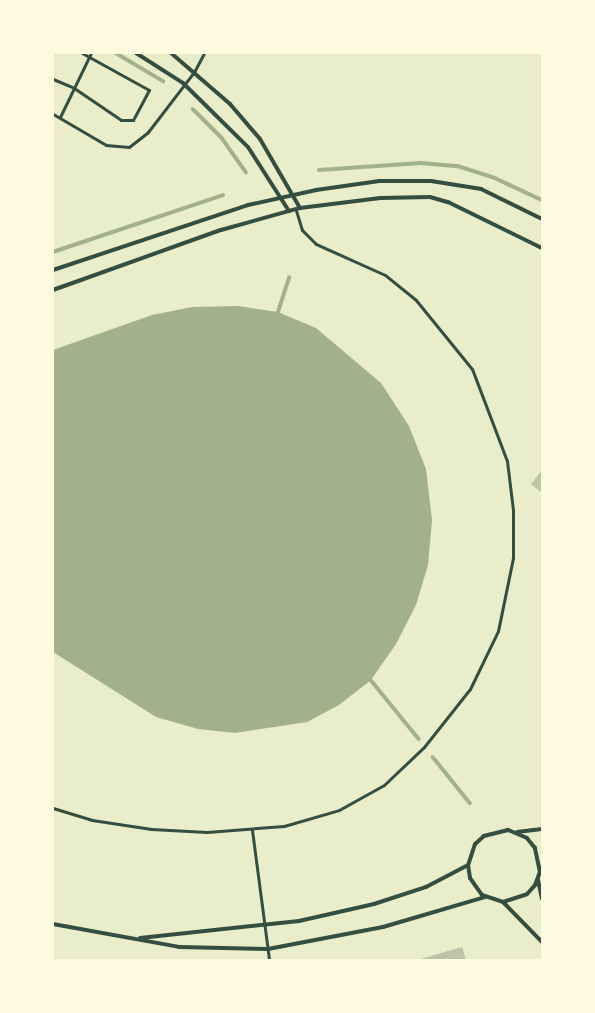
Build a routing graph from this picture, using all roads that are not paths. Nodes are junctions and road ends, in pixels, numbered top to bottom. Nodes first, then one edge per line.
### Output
1 (82, 53) edge
2 (136, 53) edge
3 (171, 53) edge
4 (204, 53) edge
5 (90, 55) edge
6 (194, 72) junction
7 (53, 79) edge
8 (183, 84) junction
9 (74, 88) junction
10 (53, 114) edge
11 (60, 117) junction
12 (294, 194) junction
13 (282, 197) junction
14 (298, 209) junction
15 (289, 211) junction
16 (542, 219) edge
17 (542, 248) edge
18 (53, 270) edge
19 (53, 290) edge
20 (53, 808) edge
21 (542, 829) edge
22 (252, 830) junction
23 (516, 832) junction
24 (468, 865) junction
25 (541, 870) edge
26 (538, 878) junction
27 (484, 897) junction
28 (542, 899) edge
29 (503, 902) junction
30 (53, 924) edge
31 (264, 925) junction
32 (136, 938) junction
33 (542, 942) edge
34 (268, 948) junction
35 (269, 960) edge

1 - 5 lane
2 - 8 street
3 - 6 street
4 - 6 lane
5 - 9 lane
5 - 9 lane
6 - 8 lane
6 - 12 street
7 - 9 lane
8 - 11 lane
8 - 13 street
9 - 11 lane
10 - 11 lane
12 - 13 street
12 - 14 street
12 - 16 street
13 - 15 street
13 - 18 street
14 - 15 street
14 - 17 street
14 - 22 lane
15 - 19 street
20 - 22 lane
21 - 23 street
22 - 31 lane
23 - 24 street
23 - 25 street
24 - 27 street
24 - 31 street
25 - 26 street
26 - 28 street
26 - 29 street
27 - 29 street
27 - 34 street
29 - 33 street
30 - 32 street
31 - 32 street
31 - 34 lane
32 - 34 street
34 - 35 lane

